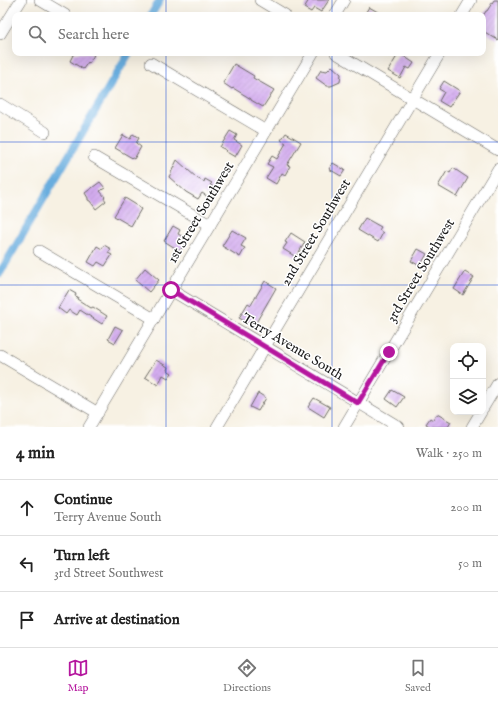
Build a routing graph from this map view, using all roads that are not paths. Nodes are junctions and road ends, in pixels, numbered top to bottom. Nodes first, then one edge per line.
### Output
1 (21, 0) edge
2 (40, 0) edge
3 (260, 0) edge
4 (344, 0) edge
5 (472, 0) edge
6 (14, 12) edge
7 (60, 12) edge
8 (280, 12) edge
9 (337, 12) edge
10 (464, 12) edge
11 (12, 15) edge
12 (0, 34) edge
13 (311, 56) edge
14 (341, 56) edge
15 (438, 56) edge
16 (151, 63) dead end
17 (412, 99) junction
18 (0, 104) edge
19 (266, 131) junction
20 (45, 132) dead end
21 (498, 150) edge
22 (94, 157) dead end
23 (498, 169) edge
24 (210, 225) junction
25 (39, 251) dead end
26 (171, 290) junction
27 (154, 319) junction
28 (265, 347) junction
29 (0, 355) edge
30 (498, 383) edge
31 (358, 403) junction
32 (486, 403) edge
33 (98, 413) junction
34 (479, 415) edge
35 (89, 427) edge
36 (217, 427) edge
37 (344, 427) edge
38 (399, 427) edge
39 (472, 427) edge

1 - 6 street
2 - 7 street
3 - 8 street
4 - 9 street
5 - 10 street
11 - 12 street
13 - 19 street, 1st Street Southwest
14 - 17 street
15 - 17 street, 2nd Street Southwest
16 - 19 street
17 - 21 street
17 - 28 street, 2nd Street Southwest
18 - 20 street
19 - 24 street, 1st Street Southwest
22 - 24 street
23 - 31 street, 3rd Street Southwest
24 - 26 street, 1st Street Southwest
25 - 27 street
26 - 27 street, 1st Street Southwest
26 - 28 street, Terry Avenue South
27 - 33 street, 1st Street Southwest
28 - 31 street, Terry Avenue South
28 - 36 street, 2nd Street Southwest
29 - 33 street
30 - 32 street
31 - 37 street, 3rd Street Southwest
31 - 38 street, Terry Avenue South
33 - 35 street, 1st Street Southwest
34 - 39 street

